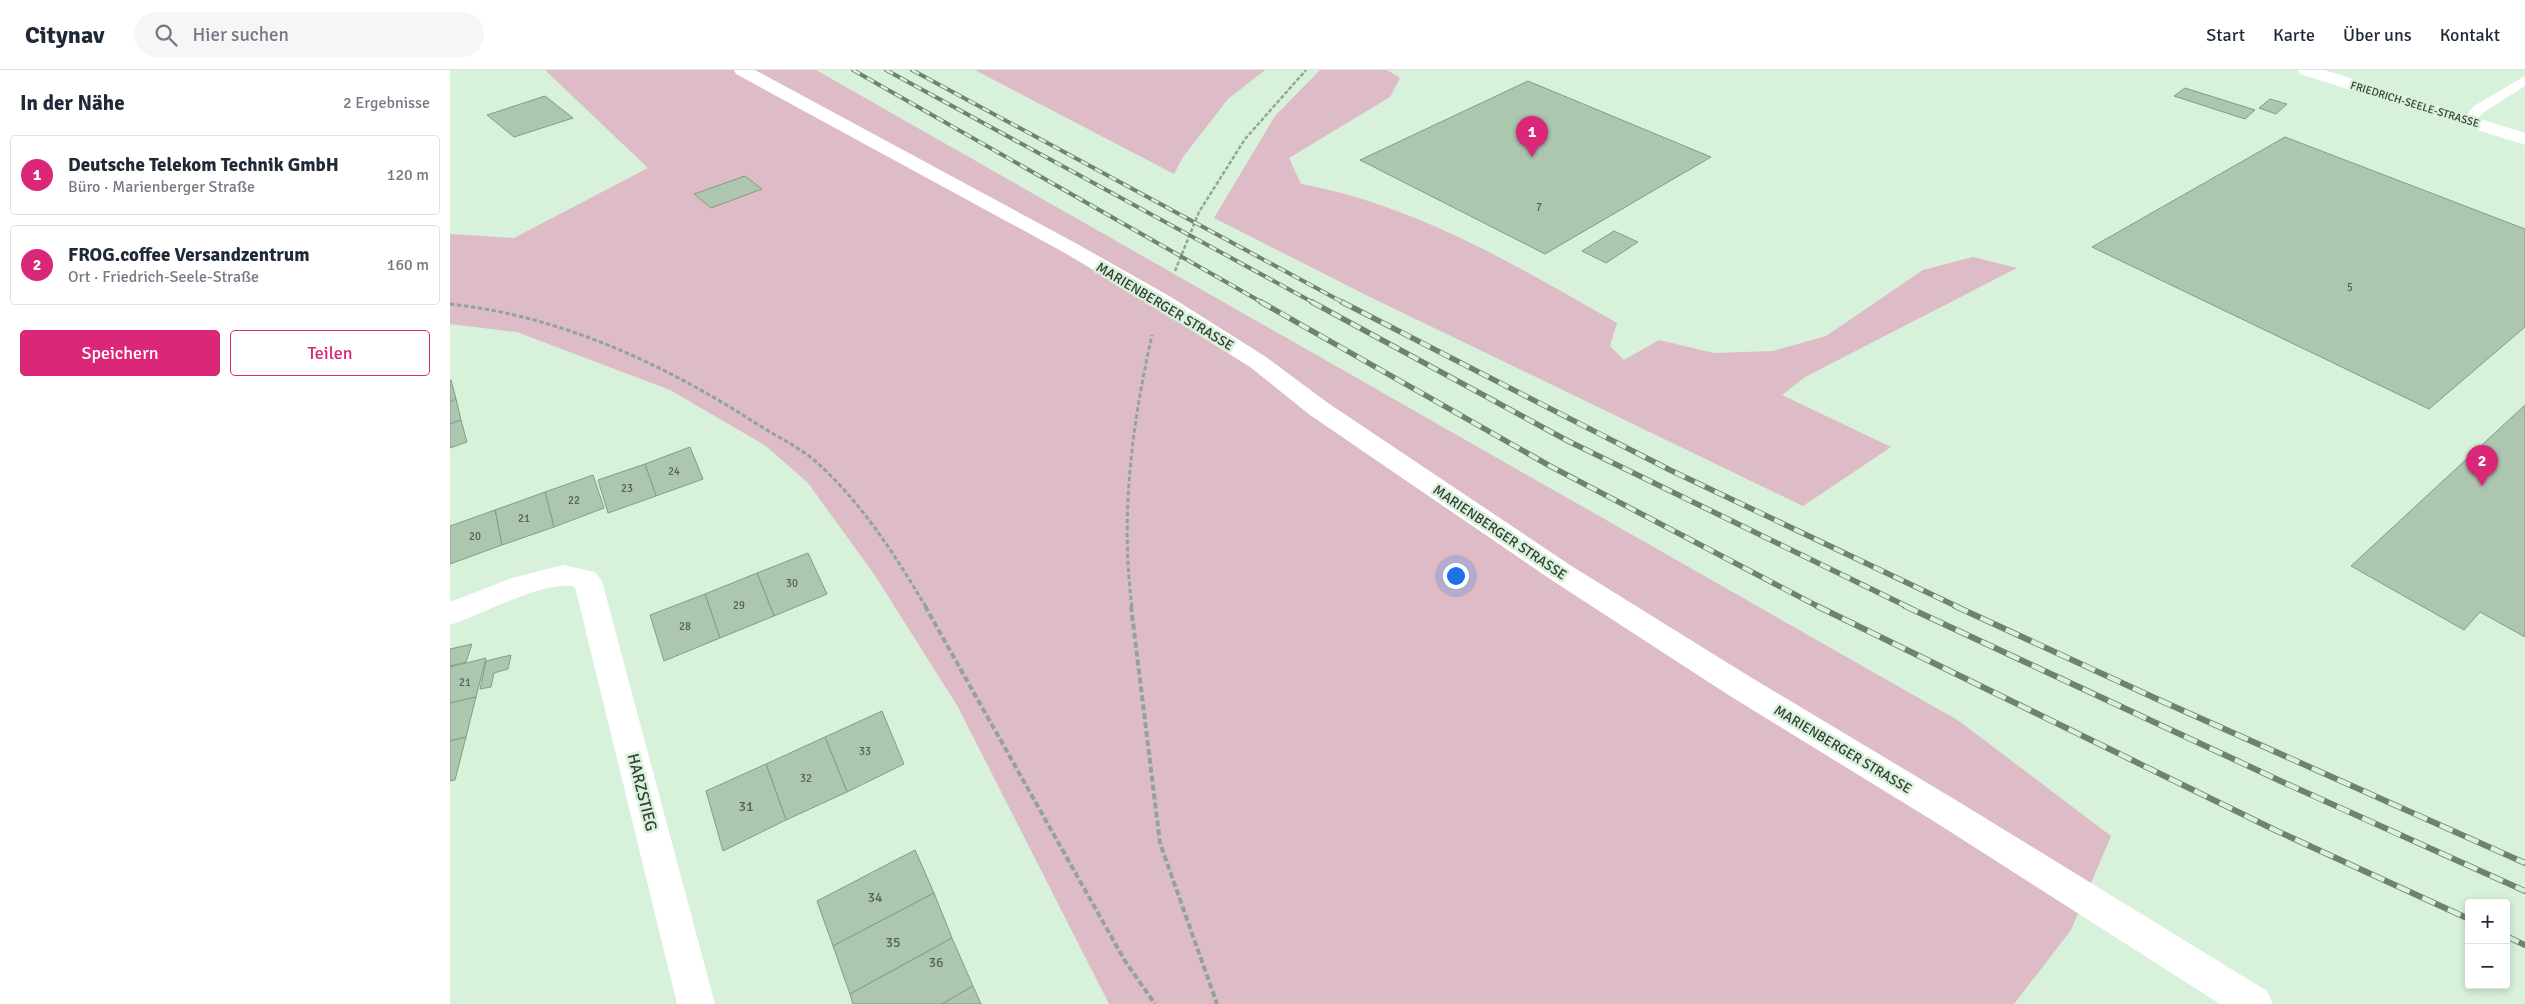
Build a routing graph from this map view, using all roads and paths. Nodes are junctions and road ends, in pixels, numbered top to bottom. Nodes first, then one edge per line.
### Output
1 (742, 70) edge
2 (1306, 70) edge
3 (2306, 70) edge
4 (2525, 80) edge
5 (2469, 121) junction
6 (2525, 139) edge
7 (1174, 274) dead end
8 (450, 304) edge
9 (1153, 332) dead end
10 (450, 614) edge
11 (696, 1004) edge
12 (1155, 1004) edge
13 (1217, 1004) edge
14 (2254, 1004) edge

1 - 14 street, MARIENBERGER STRASSE
2 - 7 path
3 - 5 street, FRIEDRICH-SEELE-STRASSE
4 - 5 lane
5 - 6 street, FRIEDRICH-SEELE-STRASSE
8 - 12 path
9 - 13 path
10 - 11 street, HARZSTIEG

